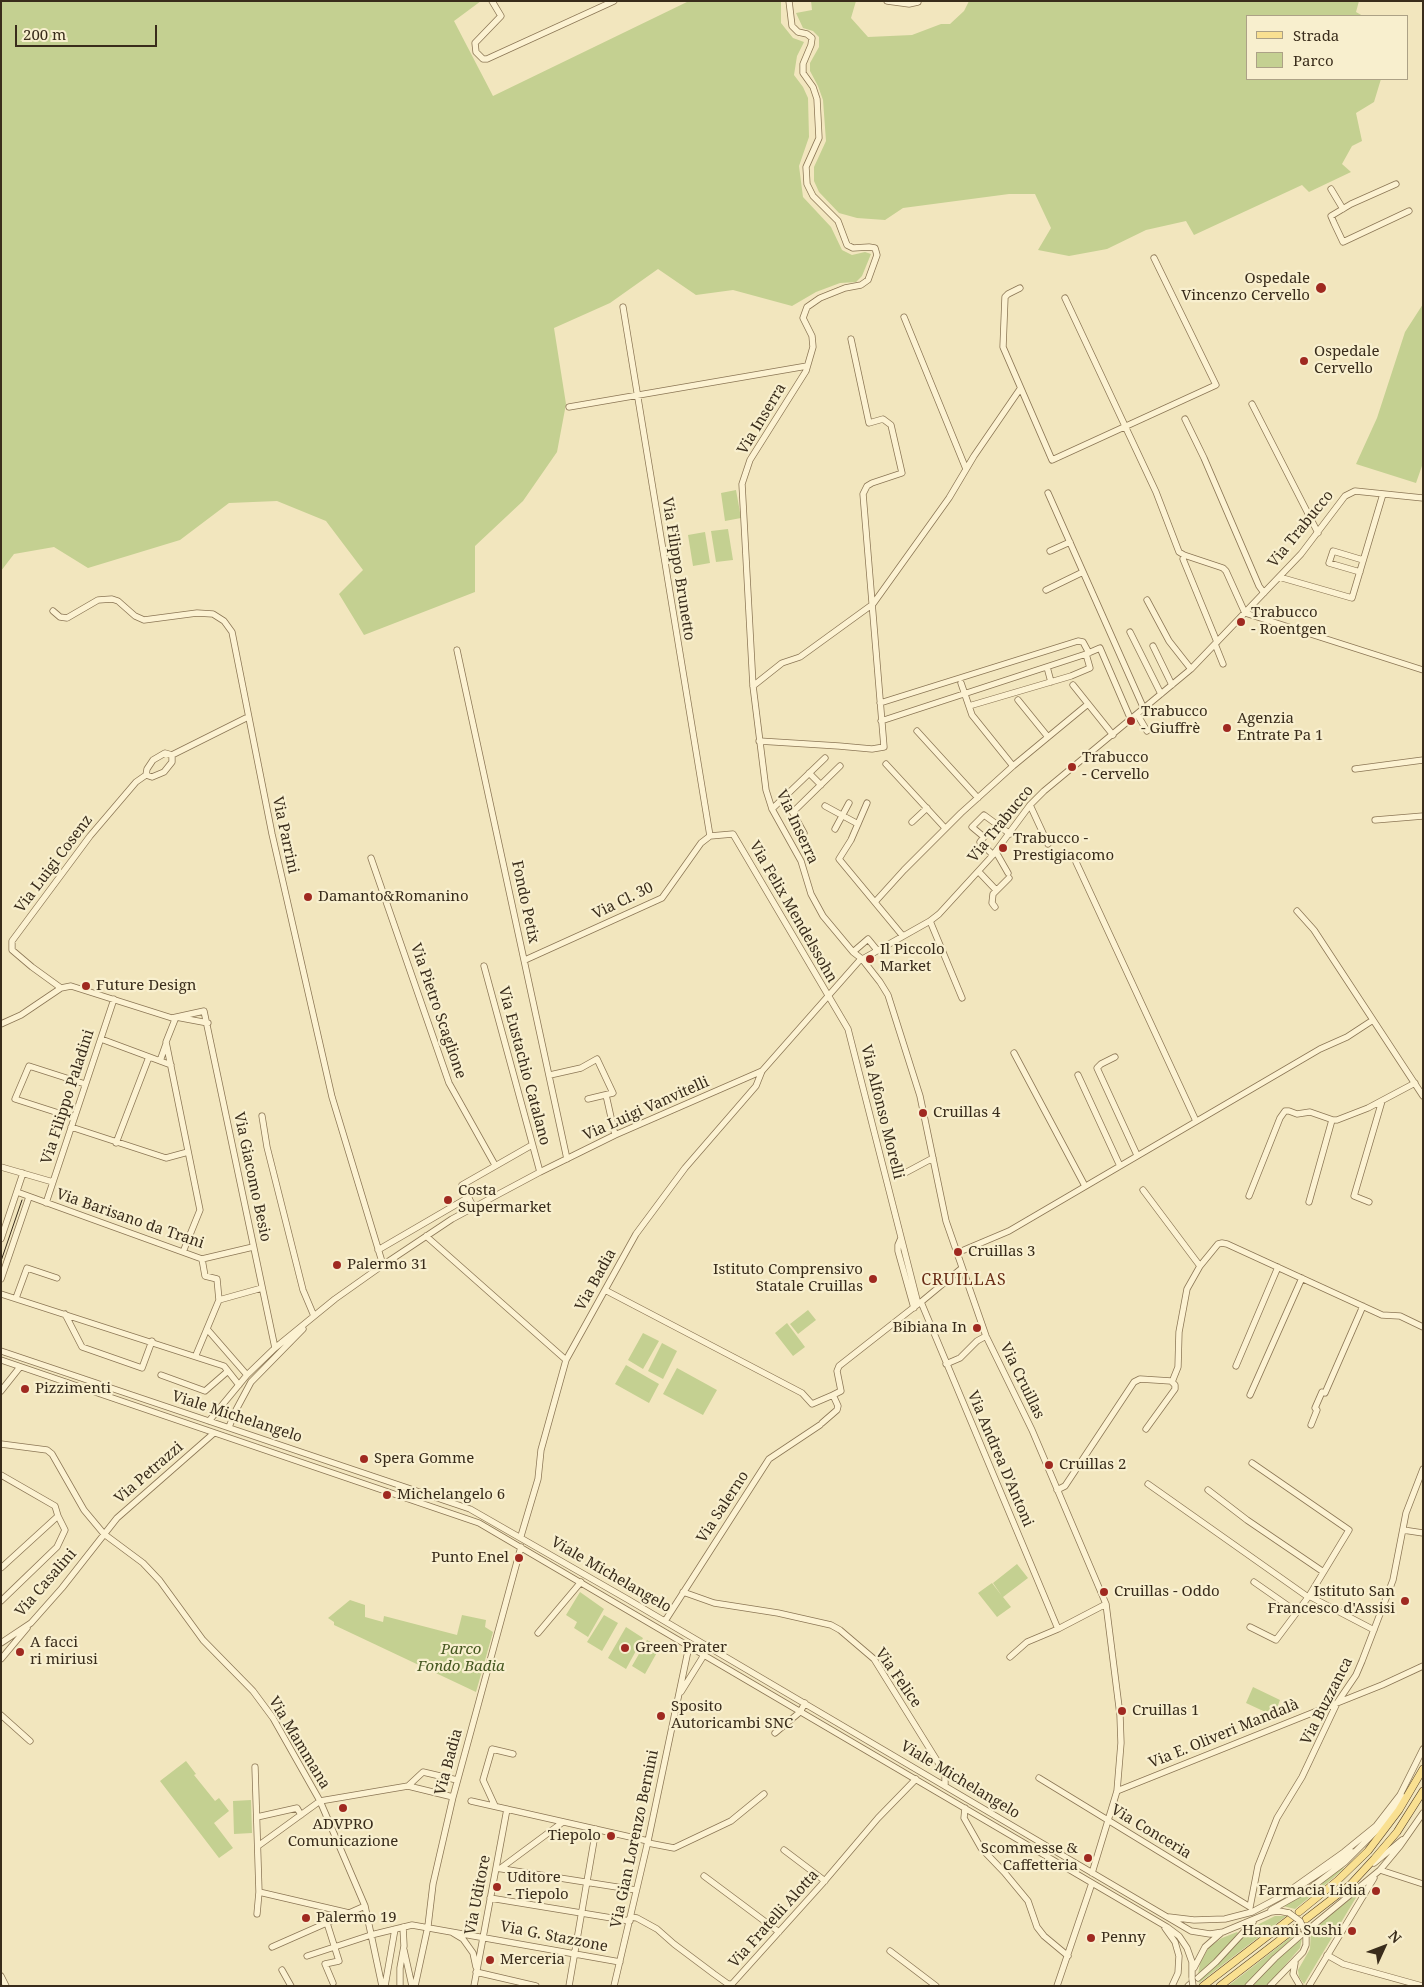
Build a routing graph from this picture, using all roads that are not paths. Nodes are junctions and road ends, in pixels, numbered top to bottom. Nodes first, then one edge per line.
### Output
1 (492, 1) edge
2 (614, 1) edge
3 (789, 1) edge
4 (887, 1) edge
5 (918, 2) edge
6 (1396, 184) dead end
7 (1331, 189) dead end
8 (1343, 209) junction
9 (1409, 211) dead end
10 (1154, 258) dead end
11 (1020, 288) dead end
12 (1065, 298) dead end
13 (623, 306) dead end
14 (904, 317) dead end
15 (851, 339) dead end
16 (807, 366) junction
17 (1020, 389) junction
18 (638, 395) junction
19 (1252, 404) dead end
20 (568, 406) dead end
21 (1185, 419) dead end
22 (1126, 427) junction
23 (966, 469) junction
24 (1048, 493) dead end
25 (1383, 494) junction
26 (1423, 498) edge
27 (1318, 533) junction
28 (1070, 542) junction
29 (1050, 551) dead end
30 (1184, 556) junction
31 (1364, 560) junction
32 (1083, 572) junction
33 (1360, 572) junction
34 (1279, 577) junction
35 (1046, 590) dead end
36 (1264, 593) junction
37 (1148, 600) dead end
38 (872, 604) junction
39 (53, 611) dead end
40 (1245, 613) junction
41 (1130, 632) dead end
42 (1216, 643) junction
43 (1153, 646) dead end
44 (457, 650) dead end
45 (1087, 654) junction
46 (1223, 664) dead end
47 (1047, 667) junction
48 (1191, 669) junction
49 (1423, 670) edge
50 (1052, 682) junction
51 (961, 683) dead end
52 (754, 686) junction
53 (1073, 686) dead end
54 (1172, 686) junction
55 (965, 694) junction
56 (1161, 694) junction
57 (1018, 700) dead end
58 (880, 703) junction
59 (1088, 704) junction
60 (969, 706) junction
61 (1144, 708) junction
62 (1137, 714) junction
63 (248, 717) junction
64 (1131, 720) junction
65 (882, 721) junction
66 (917, 730) dead end
67 (1147, 731) dead end
68 (1113, 734) junction
69 (1048, 737) junction
70 (760, 741) junction
71 (172, 755) junction
72 (825, 758) dead end
73 (1423, 760) edge
74 (886, 764) dead end
75 (840, 766) dead end
76 (1013, 766) junction
77 (1354, 769) dead end
78 (809, 773) junction
79 (146, 775) junction
80 (820, 784) junction
81 (784, 797) junction
82 (978, 798) junction
83 (867, 802) dead end
84 (849, 803) dead end
85 (1030, 805) junction
86 (825, 806) dead end
87 (927, 808) junction
88 (772, 809) junction
89 (792, 812) junction
90 (842, 816) junction
91 (1423, 816) edge
92 (1375, 820) dead end
93 (912, 822) dead end
94 (858, 824) junction
95 (945, 828) junction
96 (835, 829) dead end
97 (804, 833) dead end
98 (1010, 834) junction
99 (710, 836) junction
100 (1048, 844) dead end
101 (995, 854) junction
102 (371, 858) dead end
103 (1076, 862) dead end
104 (980, 872) junction
105 (996, 890) junction
106 (875, 902) junction
107 (995, 908) dead end
108 (1297, 911) dead end
109 (930, 921) junction
110 (902, 935) junction
111 (876, 950) junction
112 (853, 952) junction
113 (862, 959) junction
114 (525, 960) junction
115 (484, 966) dead end
116 (61, 988) junction
117 (828, 996) junction
118 (962, 998) dead end
119 (114, 1000) junction
120 (176, 1017) junction
121 (1373, 1020) junction
122 (208, 1023) junction
123 (1, 1024) edge
124 (101, 1039) junction
125 (166, 1042) junction
126 (1014, 1053) dead end
127 (148, 1056) junction
128 (1115, 1057) dead end
129 (160, 1061) junction
130 (171, 1065) junction
131 (762, 1071) junction
132 (550, 1075) junction
133 (1078, 1075) dead end
134 (1415, 1083) junction
135 (85, 1084) junction
136 (606, 1095) junction
137 (1423, 1096) edge
138 (588, 1099) dead end
139 (1382, 1101) junction
140 (262, 1116) dead end
141 (74, 1118) junction
142 (1332, 1120) junction
143 (1196, 1121) junction
144 (71, 1128) junction
145 (615, 1136) junction
146 (116, 1143) junction
147 (532, 1145) junction
148 (188, 1152) junction
149 (1137, 1155) junction
150 (933, 1158) junction
151 (567, 1159) junction
152 (496, 1165) junction
153 (1120, 1166) junction
154 (1, 1167) edge
155 (540, 1172) junction
156 (23, 1173) junction
157 (905, 1173) dead end
158 (53, 1182) junction
159 (1085, 1186) junction
160 (1143, 1190) dead end
161 (17, 1192) junction
162 (1249, 1196) dead end
163 (29, 1197) junction
164 (469, 1197) junction
165 (1309, 1202) dead end
166 (1370, 1202) dead end
167 (46, 1203) junction
168 (473, 1206) junction
169 (426, 1236) junction
170 (1, 1239) edge
171 (253, 1247) junction
172 (378, 1250) junction
173 (183, 1252) junction
174 (960, 1252) junction
175 (202, 1259) junction
176 (383, 1265) junction
177 (1200, 1266) junction
178 (1278, 1267) junction
179 (962, 1268) junction
180 (57, 1278) dead end
181 (1302, 1278) junction
182 (1, 1279) edge
183 (262, 1288) junction
184 (605, 1290) junction
185 (1, 1294) edge
186 (16, 1298) junction
187 (219, 1300) junction
188 (918, 1305) junction
189 (1363, 1306) junction
190 (65, 1314) junction
191 (314, 1316) junction
192 (1423, 1327) edge
193 (207, 1329) junction
194 (986, 1336) junction
195 (152, 1341) junction
196 (275, 1348) junction
197 (1, 1351) edge
198 (196, 1355) junction
199 (1, 1360) edge
200 (566, 1360) junction
201 (946, 1364) junction
202 (1236, 1366) dead end
203 (20, 1367) junction
204 (51, 1368) junction
205 (228, 1371) junction
206 (161, 1375) dead end
207 (247, 1375) junction
208 (48, 1376) junction
209 (1172, 1382) junction
210 (239, 1385) junction
211 (1, 1391) edge
212 (1250, 1395) dead end
213 (833, 1396) junction
214 (209, 1421) junction
215 (1311, 1425) dead end
216 (229, 1427) junction
217 (1146, 1429) dead end
218 (214, 1433) junction
219 (1, 1444) edge
220 (321, 1458) junction
221 (1252, 1463) dead end
222 (318, 1467) junction
223 (1423, 1469) edge
224 (1, 1475) edge
225 (1148, 1484) dead end
226 (1057, 1490) junction
227 (1208, 1490) dead end
228 (58, 1516) junction
229 (1403, 1530) junction
230 (1423, 1533) edge
231 (104, 1534) junction
232 (521, 1536) junction
233 (522, 1547) junction
234 (1, 1568) edge
235 (1322, 1571) junction
236 (581, 1582) junction
237 (1254, 1582) dead end
238 (683, 1592) junction
239 (1308, 1596) junction
240 (628, 1599) junction
241 (1, 1601) edge
242 (1106, 1604) junction
243 (623, 1607) junction
244 (1297, 1612) junction
245 (665, 1621) junction
246 (31, 1623) junction
247 (1250, 1627) dead end
248 (1058, 1629) junction
249 (1374, 1630) junction
250 (538, 1633) dead end
251 (1, 1643) edge
252 (689, 1646) junction
253 (704, 1654) junction
254 (1010, 1657) dead end
255 (1, 1659) edge
256 (1423, 1666) edge
257 (678, 1696) junction
258 (1337, 1702) junction
259 (805, 1703) junction
260 (800, 1712) junction
261 (1, 1715) edge
262 (775, 1734) dead end
263 (30, 1740) dead end
264 (1423, 1749) edge
265 (513, 1754) dead end
266 (255, 1767) dead end
267 (1423, 1768) edge
268 (1039, 1778) dead end
269 (916, 1779) junction
270 (457, 1780) junction
271 (1417, 1780) junction
272 (944, 1784) junction
273 (408, 1786) junction
274 (1117, 1791) junction
275 (1423, 1791) edge
276 (764, 1794) dead end
277 (453, 1798) junction
278 (320, 1801) junction
279 (471, 1801) dead end
280 (495, 1806) junction
281 (965, 1808) junction
282 (507, 1809) junction
283 (1423, 1812) edge
284 (301, 1815) junction
285 (257, 1817) junction
286 (1108, 1821) junction
287 (562, 1822) junction
288 (596, 1829) junction
289 (1374, 1832) junction
290 (1408, 1835) junction
291 (648, 1842) junction
292 (258, 1846) junction
293 (784, 1850) dead end
294 (498, 1868) junction
295 (1380, 1870) junction
296 (1363, 1872) junction
297 (1092, 1873) junction
298 (704, 1876) dead end
299 (825, 1881) junction
300 (587, 1882) junction
301 (1092, 1883) junction
302 (1423, 1884) edge
303 (636, 1890) junction
304 (259, 1892) junction
305 (1282, 1896) junction
306 (490, 1898) junction
307 (364, 1906) junction
308 (1251, 1909) junction
309 (1299, 1912) dead end
310 (348, 1913) junction
311 (582, 1913) junction
312 (256, 1914) dead end
313 (1263, 1915) junction
314 (1165, 1916) junction
315 (1290, 1916) junction
316 (630, 1919) junction
317 (1306, 1919) dead end
318 (327, 1922) junction
319 (1160, 1923) junction
320 (428, 1926) junction
321 (1298, 1926) dead end
322 (403, 1927) junction
323 (1310, 1928) dead end
324 (395, 1929) junction
325 (449, 1930) junction
326 (780, 1932) junction
327 (1223, 1932) junction
328 (1304, 1934) junction
329 (371, 1935) junction
330 (483, 1936) junction
331 (335, 1946) junction
332 (404, 1946) junction
333 (272, 1947) dead end
334 (890, 1951) dead end
335 (575, 1954) junction
336 (1327, 1955) junction
337 (306, 1956) dead end
338 (1068, 1956) junction
339 (1298, 1958) junction
340 (620, 1962) junction
341 (282, 1970) dead end
342 (477, 1971) junction
343 (1, 1976) edge
344 (1192, 1982) edge
345 (333, 1983) dead end
346 (6, 1986) edge
347 (291, 1986) edge
348 (384, 1986) edge
349 (400, 1986) edge
350 (414, 1986) edge
351 (474, 1986) edge
352 (536, 1986) edge
353 (569, 1986) edge
354 (614, 1986) edge
355 (936, 1986) edge
356 (1057, 1986) edge
357 (1172, 1986) edge
358 (1203, 1986) edge
359 (1220, 1986) edge
360 (1248, 1986) edge
361 (1270, 1986) edge
362 (1300, 1986) edge
363 (1309, 1986) edge
364 (1422, 1986) edge

1 - 2 street
3 - 16 street, Via Inserra
4 - 5 street
6 - 8 street
7 - 8 street
8 - 9 street
10 - 22 street
11 - 17 street
12 - 22 street
13 - 18 street, Via Filippo Brunetto
14 - 23 street
15 - 38 street
16 - 18 street
16 - 52 street, Via Inserra
17 - 22 street
17 - 23 street
18 - 20 street
18 - 99 street, Via Filippo Brunetto
19 - 27 street
21 - 36 street, Via Trabucco
22 - 30 street
23 - 38 street
24 - 28 street
25 - 26 street, Via Trabucco
25 - 27 street, Via Trabucco
25 - 31 street
27 - 34 street, Via Trabucco
28 - 29 street
28 - 32 street
30 - 40 street
30 - 42 street
31 - 33 street
31 - 33 street
32 - 35 street
32 - 61 street
33 - 34 street
34 - 36 street, Via Trabucco
36 - 40 street, Via Trabucco
37 - 48 street
38 - 52 street
38 - 58 street
39 - 63 street, Via Parrini
40 - 42 street, Via Trabucco
40 - 49 street
41 - 56 street
42 - 46 street
42 - 48 street, Via Trabucco
43 - 54 street
44 - 114 street, Fondo Petix
45 - 47 street
45 - 50 street
45 - 58 street
45 - 64 street
47 - 50 street
47 - 55 street
48 - 54 street, Via Trabucco
50 - 60 street
51 - 55 street
52 - 70 street, Via Inserra
53 - 59 street
54 - 56 street, Via Trabucco
55 - 60 street
55 - 65 street
56 - 61 street, Via Trabucco
57 - 69 street
58 - 65 street
59 - 68 street
59 - 69 street
60 - 76 street
61 - 62 street, Via Trabucco
62 - 64 street, Via Trabucco
62 - 67 street
63 - 71 street, Via Luigi Cosenz
63 - 172 street, Via Parrini
64 - 68 street, Via Trabucco
65 - 70 street
66 - 82 street
68 - 85 street, Via Trabucco
69 - 76 street
70 - 88 street, Via Inserra
71 - 79 street, Via Luigi Cosenz
71 - 79 street, Via Luigi Cosenz
72 - 78 street
73 - 77 street
74 - 87 street
75 - 80 street
76 - 82 street
78 - 80 street
78 - 81 street
79 - 116 street, Via Luigi Cosenz
80 - 89 street
81 - 88 street
81 - 89 street
82 - 95 street
83 - 94 street
84 - 90 street
85 - 98 street, Via Trabucco
85 - 100 street
86 - 90 street
87 - 93 street
87 - 95 street
88 - 112 street, Via Inserra
89 - 97 street
90 - 94 street
90 - 96 street
91 - 92 street
94 - 106 street
95 - 106 street
98 - 101 street, Via Trabucco
98 - 101 street
99 - 114 street, Via Cl. 30
99 - 117 street, Via Felix Mendelssohn
101 - 104 street, Via Trabucco
101 - 105 street
102 - 152 street, Via Pietro Scaglione
103 - 143 street
104 - 105 street
104 - 109 street, Via Trabucco
105 - 107 street
106 - 110 street
108 - 121 street
109 - 110 street, Via Trabucco
109 - 118 street
110 - 111 street, Via Trabucco
111 - 112 street
111 - 113 street, Via Trabucco
112 - 113 street, Via Inserra
113 - 117 street, Via Trabucco
113 - 150 street, Via Cruillas
114 - 132 street, Fondo Petix
115 - 147 street, Via Eustachio Catalano
116 - 119 street
116 - 123 street
117 - 131 street, Via Trabucco
117 - 188 street, Via Alfonso Morelli
119 - 120 street
119 - 124 street, Via Filippo Paladini
120 - 122 street
120 - 122 street, Via Giacomo Besio
120 - 125 street
121 - 134 street
121 - 143 street
122 - 171 street, Via Giacomo Besio
124 - 127 street
124 - 135 street, Via Filippo Paladini
125 - 129 street
125 - 130 street
126 - 159 street
127 - 129 street
127 - 146 street
128 - 149 street
129 - 130 street
130 - 148 street
131 - 145 street, Via Luigi Vanvitelli
131 - 184 street, Via Badia
132 - 136 street
132 - 151 street, Fondo Petix
133 - 153 street
134 - 137 street
134 - 139 street
135 - 141 street, Via Filippo Paladini
135 - 141 street
136 - 138 street
136 - 145 street
139 - 142 street
139 - 166 street
140 - 191 street
141 - 144 street, Via Filippo Paladini
142 - 162 street
142 - 165 street
143 - 149 street
144 - 146 street
144 - 158 street, Via Filippo Paladini
145 - 151 street, Via Luigi Vanvitelli
146 - 148 street
147 - 152 street
147 - 155 street, Via Eustachio Catalano
148 - 173 street
149 - 153 street
150 - 157 street
150 - 174 street, Via Cruillas
151 - 155 street, Via Luigi Vanvitelli
152 - 164 street
153 - 159 street
154 - 156 street
155 - 168 street, Via Luigi Vanvitelli
156 - 158 street
156 - 161 street, Via Filippo Paladini
158 - 167 street, Via Filippo Paladini
159 - 174 street
160 - 177 street
161 - 163 street, Via Barisano da Trani
161 - 170 street, Via Filippo Paladini
163 - 167 street, Via Barisano da Trani
163 - 182 street
164 - 168 street
164 - 172 street
167 - 173 street, Via Barisano da Trani
168 - 169 street, Via Luigi Vanvitelli
169 - 176 street, Via Luigi Vanvitelli
169 - 200 street
171 - 175 street, Via Barisano da Trani
171 - 183 street, Via Giacomo Besio
172 - 176 street, Via Parrini
173 - 175 street, Via Barisano da Trani
174 - 179 street, Via Cruillas
175 - 187 street
176 - 191 street, Via Luigi Vanvitelli
177 - 178 street
177 - 209 street
178 - 181 street
178 - 202 street
179 - 188 street, Via Salerno
179 - 194 street, Via Cruillas
180 - 186 street
181 - 189 street
181 - 212 street
183 - 187 street
183 - 196 street, Via Giacomo Besio
184 - 200 street, Via Badia
184 - 213 street
185 - 186 street
186 - 190 street
187 - 193 street
188 - 201 street, Via Andrea D'Antoni
188 - 213 street, Via Salerno
189 - 192 street
189 - 215 street
190 - 195 street
190 - 195 street
191 - 196 street
191 - 216 street
193 - 198 street
193 - 207 street
194 - 201 street
194 - 226 street, Via Cruillas
195 - 198 street
196 - 207 street
197 - 204 street, Viale Michelangelo
198 - 205 street
199 - 203 street, Viale Michelangelo
200 - 232 street, Via Badia
201 - 248 street, Via Andrea D'Antoni
203 - 208 street, Viale Michelangelo
203 - 211 street
204 - 208 street
204 - 214 street, Viale Michelangelo
205 - 206 street
205 - 210 street
207 - 210 street
208 - 218 street, Viale Michelangelo
209 - 217 street
209 - 226 street
210 - 214 street
213 - 238 street, Via Salerno
214 - 216 street, Viale Michelangelo
216 - 220 street, Viale Michelangelo
218 - 222 street, Viale Michelangelo
218 - 231 street, Via Petrazzi
219 - 231 street, Via Mammana
220 - 222 street
220 - 232 street, Viale Michelangelo
221 - 235 street
222 - 233 street, Viale Michelangelo
223 - 229 street, Via Buzzanca
224 - 228 street
225 - 239 street
226 - 242 street, Via Cruillas
227 - 235 street
228 - 234 street
228 - 241 street
229 - 230 street
229 - 249 street, Via Buzzanca
231 - 246 street, Via Casalini
231 - 278 street, Via Mammana
232 - 240 street, Viale Michelangelo
233 - 236 street, Viale Michelangelo
233 - 270 street, Via Badia
235 - 239 street
236 - 243 street, Viale Michelangelo
236 - 250 street
237 - 244 street
238 - 245 street, Via Salerno
238 - 272 street, Via Felice
239 - 244 street
239 - 249 street
240 - 243 street
240 - 245 street, Viale Michelangelo
242 - 248 street
242 - 274 street, Via Cruillas
243 - 252 street, Viale Michelangelo
244 - 247 street
245 - 259 street, Viale Michelangelo
246 - 251 street, Via Casalini
246 - 255 street
248 - 254 street
249 - 258 street, Via Buzzanca
252 - 253 street, Viale Michelangelo
252 - 257 street, Via Gian Lorenzo Bernini
253 - 257 street, Via Gian Lorenzo Bernini
253 - 260 street, Viale Michelangelo
256 - 258 street, Via E. Oliveri Mandalà
257 - 291 street, Via Gian Lorenzo Bernini
258 - 274 street, Via E. Oliveri Mandalà
258 - 308 street, Via Buzzanca
259 - 260 street
259 - 272 street, Viale Michelangelo
260 - 262 street
260 - 269 street, Viale Michelangelo
261 - 263 street
264 - 305 street
265 - 280 street
266 - 285 street
267 - 271 main road
268 - 286 street, Via Conceria
269 - 281 street, Viale Michelangelo
269 - 299 street, Via Fratelli Alotta
270 - 273 street
270 - 277 street, Via Badia
271 - 289 street
271 - 309 main road
272 - 297 street, Viale Michelangelo
273 - 277 street
273 - 278 street
274 - 286 street, Via Cruillas
275 - 296 main road
276 - 291 street
277 - 320 street, Via Badia
278 - 284 street
278 - 307 street, Via Mammana
279 - 280 street
280 - 282 street
281 - 301 street, Viale Michelangelo
281 - 338 street
282 - 287 street
282 - 294 street, Via Uditore
283 - 290 street
284 - 285 street
284 - 292 street
285 - 292 street
286 - 297 street, Via Cruillas
286 - 308 street, Via Conceria
287 - 288 street
287 - 294 street
288 - 291 street
288 - 300 street
289 - 305 street
289 - 313 street
290 - 295 street
290 - 296 street
291 - 303 street, Via Gian Lorenzo Bernini
292 - 304 street
293 - 299 street
294 - 300 street
294 - 306 street, Via Uditore
295 - 302 street
295 - 323 street
295 - 336 street
296 - 317 main road
297 - 314 street, Viale Michelangelo
298 - 326 street
299 - 326 street, Via Fratelli Alotta
300 - 303 street
300 - 311 street
301 - 319 street, Viale Michelangelo
301 - 338 street
303 - 316 street, Via Gian Lorenzo Bernini
304 - 310 street
304 - 312 street
305 - 308 street
306 - 311 street
306 - 330 street, Via Uditore
307 - 310 street
307 - 329 street, Via Mammana
308 - 314 street
310 - 318 street
311 - 316 street
311 - 335 street
313 - 315 street
313 - 327 street
313 - 344 street
314 - 327 street, Viale Michelangelo
315 - 328 street, bridge
315 - 358 main road
316 - 326 street, Via Fratelli Alotta
316 - 340 street, Via Gian Lorenzo Bernini
318 - 331 street
318 - 333 street
319 - 344 street, Viale Michelangelo
319 - 357 street
320 - 322 street, Via G. Stazzone
320 - 325 street, Via G. Stazzone
320 - 350 street, Via Badia
321 - 359 main road
322 - 324 street, Via G. Stazzone
322 - 332 street
324 - 329 street, Via G. Stazzone
324 - 348 street
325 - 330 street, Via G. Stazzone
325 - 342 street
327 - 344 street
328 - 339 street
328 - 360 street
329 - 331 street, Via G. Stazzone
329 - 348 street, Via Mammana
330 - 335 street, Via G. Stazzone
330 - 342 street, Via Uditore
331 - 337 street, Via G. Stazzone
331 - 345 street
332 - 349 street
332 - 350 street
334 - 355 street
335 - 340 street, Via G. Stazzone
335 - 353 street
336 - 363 street
336 - 364 street
338 - 356 street
339 - 361 street
339 - 362 street
340 - 354 street, Via Gian Lorenzo Bernini
341 - 347 street
342 - 351 street, Via Uditore
342 - 352 street
343 - 346 street

